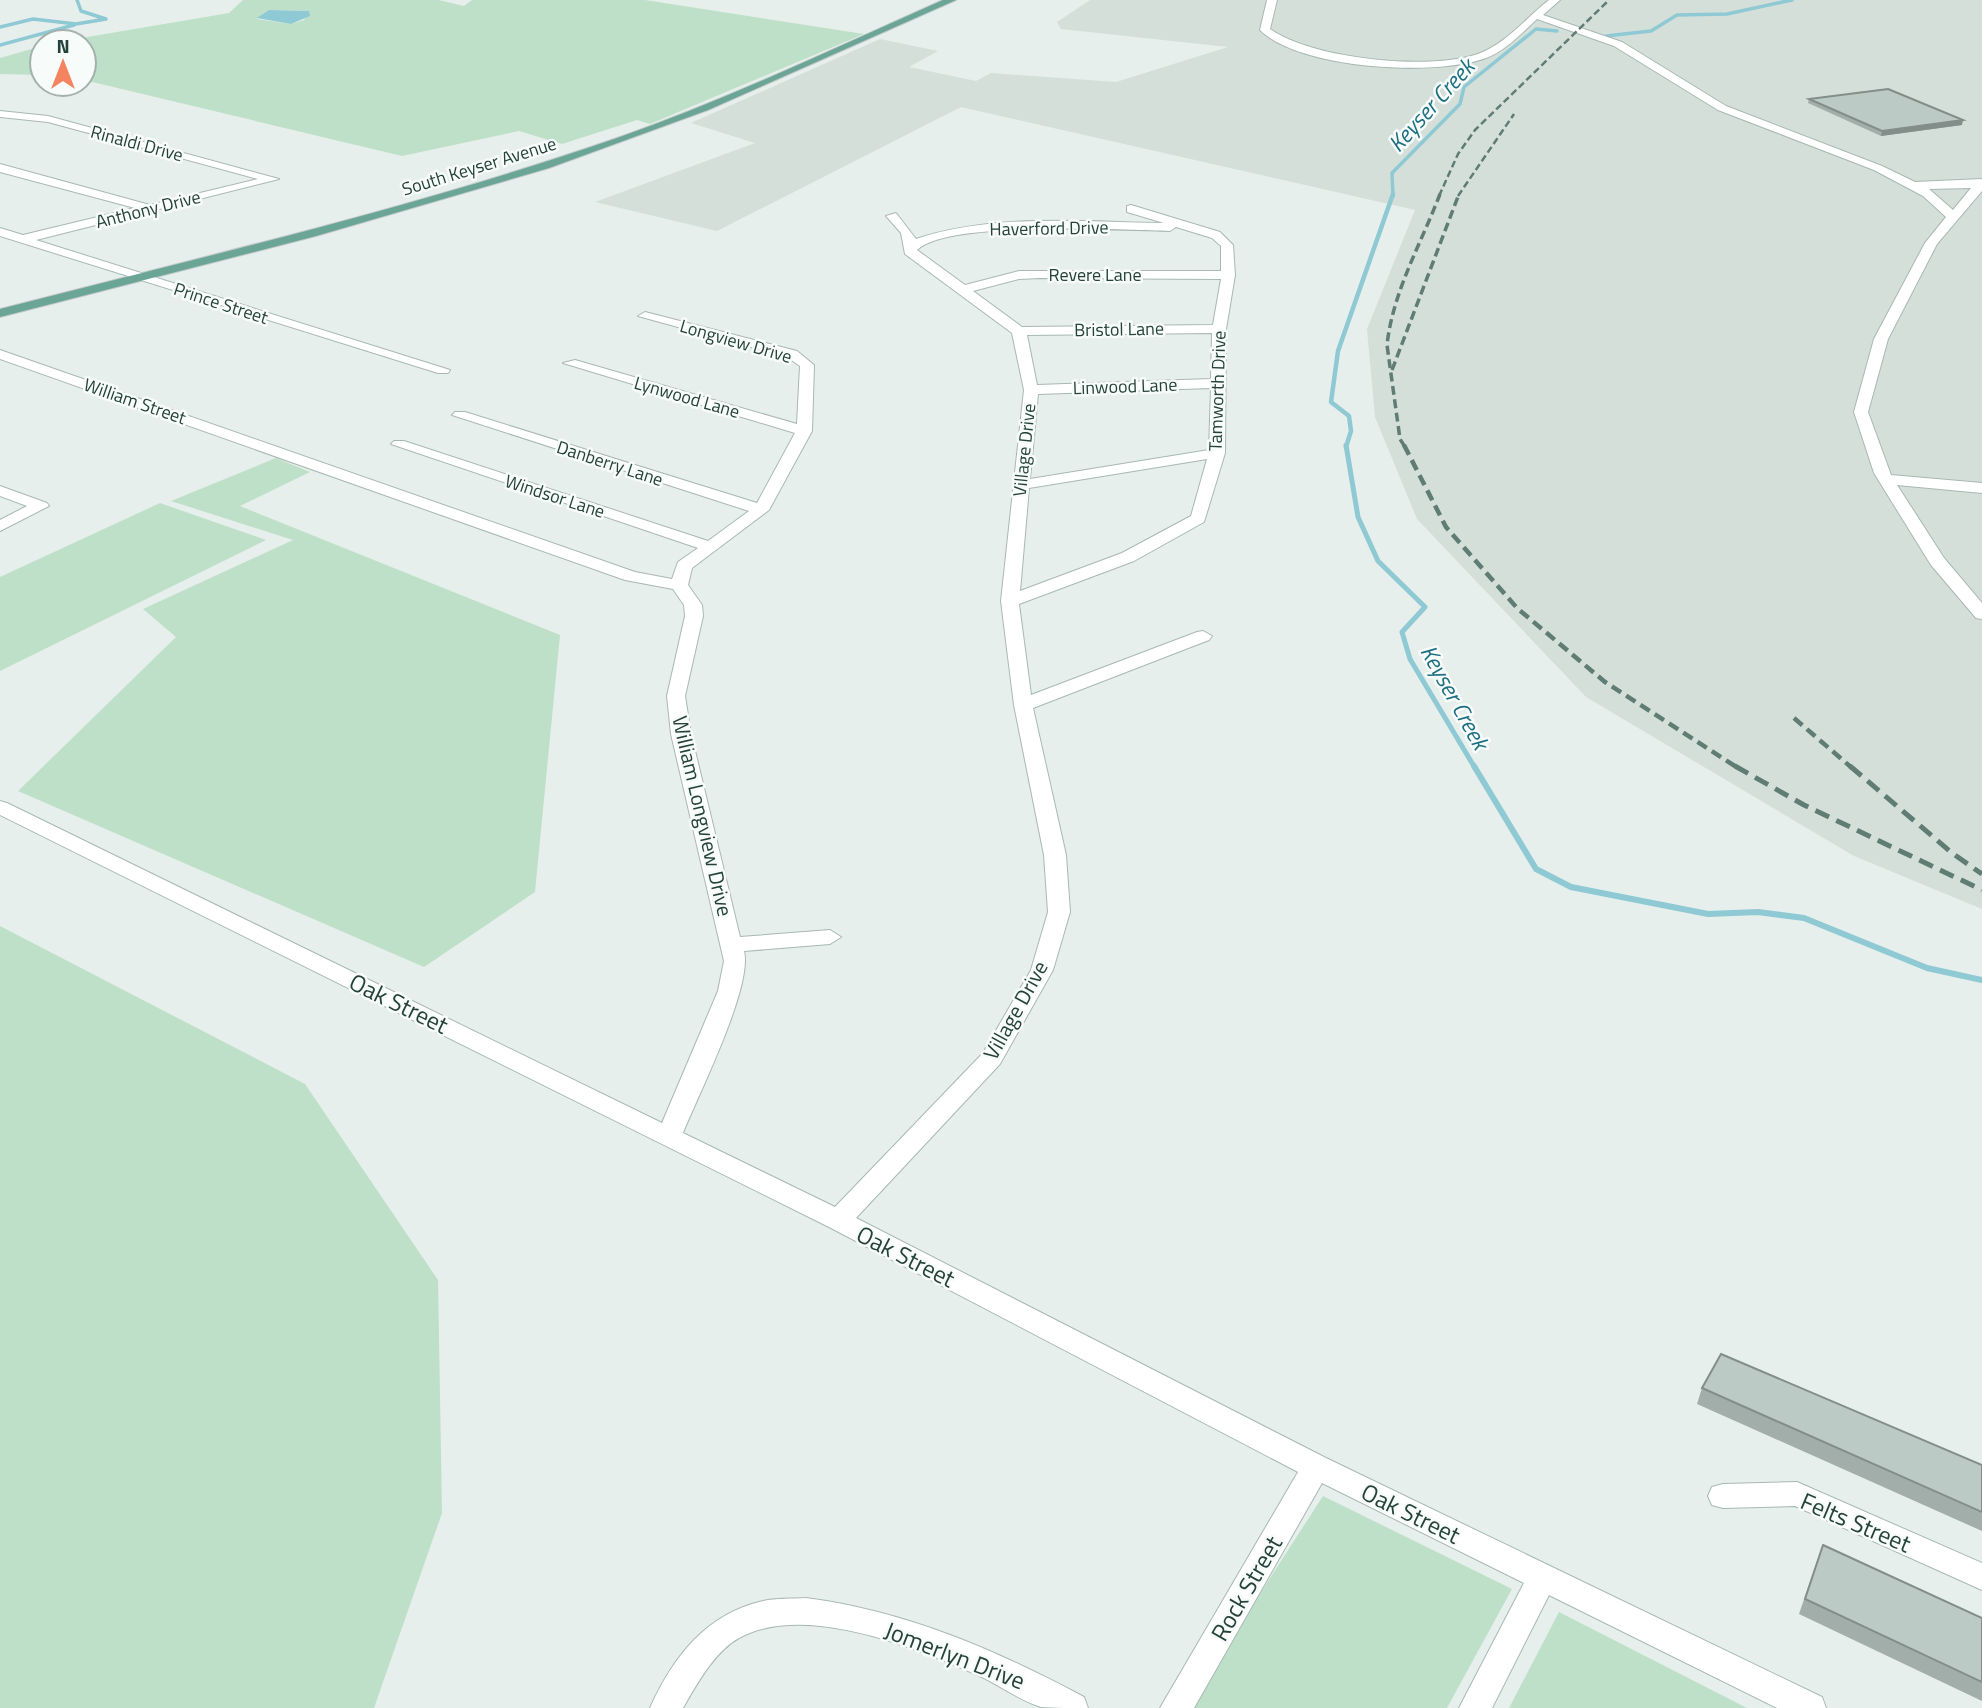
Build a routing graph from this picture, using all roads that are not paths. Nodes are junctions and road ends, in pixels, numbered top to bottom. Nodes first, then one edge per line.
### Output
1 (951, 0) edge
2 (1272, 0) edge
3 (1555, 0) edge
4 (1534, 15) junction
5 (1522, 25) junction
6 (1559, 26) junction
7 (0, 114) edge
8 (0, 168) edge
9 (273, 179) joint
10 (1982, 183) edge
11 (1913, 186) junction
12 (151, 209) junction
13 (1131, 209) dead end
14 (892, 216) dead end
15 (1953, 217) junction
16 (1189, 227) junction
17 (0, 232) edge
18 (22, 239) junction
19 (912, 245) junction
20 (1228, 275) junction
21 (141, 277) junction
22 (964, 289) junction
23 (0, 313) edge
24 (645, 316) dead end
25 (1219, 329) junction
26 (1019, 331) junction
27 (0, 354) edge
28 (570, 363) dead end
29 (443, 370) dead end
30 (1220, 383) junction
31 (1031, 390) junction
32 (460, 415) dead end
33 (804, 431) junction
34 (399, 444) dead end
35 (1217, 453) junction
36 (1886, 479) junction
37 (1020, 485) junction
38 (1982, 488) edge
39 (0, 491) edge
40 (761, 510) junction
41 (0, 526) edge
42 (711, 547) junction
43 (679, 585) junction
44 (1010, 600) junction
45 (1982, 614) edge
46 (1203, 636) dead end
47 (1023, 705) junction
48 (0, 807) edge
49 (830, 937) dead end
50 (732, 945) junction
51 (670, 1136) junction
52 (838, 1220) junction
53 (1317, 1467) junction
54 (1723, 1496) dead end
55 (1543, 1576) junction
56 (1982, 1577) edge
57 (666, 1708) edge
58 (1072, 1708) edge
59 (1176, 1708) edge
60 (1475, 1708) edge
61 (1810, 1708) edge

1 - 21 main road, South Keyser Avenue
2 - 5 street
3 - 4 street
4 - 5 street
4 - 6 street
5 - 6 street
6 - 11 street
7 - 9 street, Rinaldi Drive
8 - 12 street
9 - 12 street, Anthony Drive
10 - 11 street
10 - 15 street
11 - 15 street
12 - 18 street, Anthony Drive
13 - 16 street, Tamworth Drive
14 - 19 street
15 - 36 street
16 - 19 street, Haverford Drive
16 - 20 street, Tamworth Drive
17 - 18 street, Prince Street
18 - 21 street, Prince Street
19 - 22 street
20 - 22 street, Revere Lane
20 - 25 street, Tamworth Drive
21 - 23 main road, South Keyser Avenue
21 - 29 street, Prince Street
22 - 26 street
24 - 33 street, Longview Drive
25 - 26 street, Bristol Lane
25 - 30 street, Tamworth Drive
26 - 31 street, Village Drive
27 - 43 street, William Street
28 - 33 street, Lynwood Lane
30 - 31 street, Linwood Lane
30 - 35 street, Tamworth Drive
31 - 37 street, Village Drive
32 - 40 street, Danberry Lane
33 - 40 street, Longview Drive
34 - 42 street, Windsor Lane
35 - 37 street
35 - 44 street, Tamworth Drive
36 - 38 street
36 - 45 street
37 - 44 street, Village Drive
39 - 41 street
40 - 42 street, Longview Drive
42 - 43 street, Longview Drive
43 - 50 street, William Longview Drive
44 - 47 street, Village Drive
46 - 47 street
47 - 52 street, Village Drive
48 - 51 street, Oak Street
49 - 50 street
50 - 51 street, William Longview Drive
51 - 52 street, Oak Street
52 - 53 street, Oak Street
53 - 55 street, Oak Street
53 - 59 street, Rock Street
54 - 56 street, Felts Street
55 - 60 street
55 - 61 street, Oak Street
57 - 58 street, Jomerlyn Drive

